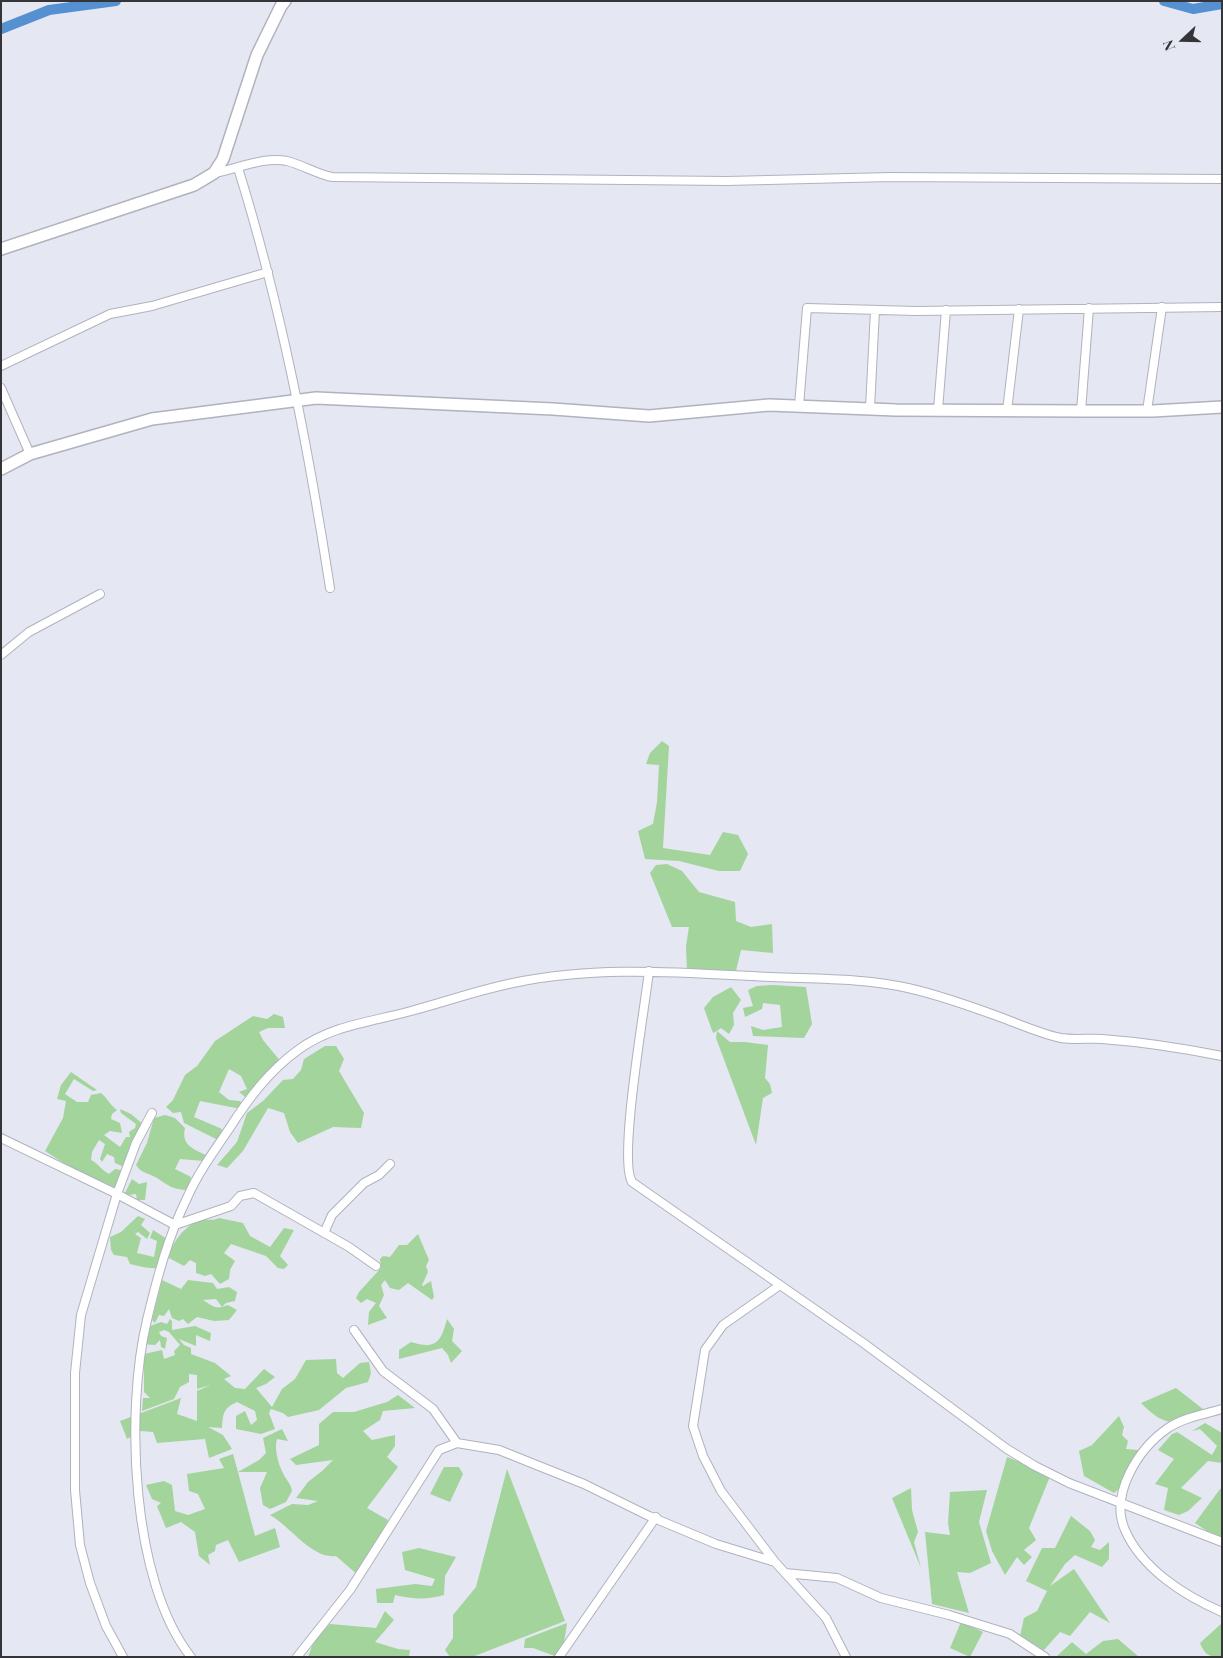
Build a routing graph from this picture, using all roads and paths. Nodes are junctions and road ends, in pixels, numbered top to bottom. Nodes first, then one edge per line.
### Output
1 (283, 4) edge
2 (238, 168) junction
3 (214, 173) junction
4 (1222, 179) edge
5 (1, 248) edge
6 (268, 272) junction
7 (1162, 307) junction
8 (1222, 307) edge
9 (1090, 308) junction
10 (1019, 309) junction
11 (875, 310) junction
12 (946, 310) junction
13 (1, 366) edge
14 (1, 388) edge
15 (299, 400) junction
16 (798, 406) junction
17 (1222, 407) edge
18 (870, 408) junction
19 (938, 410) junction
20 (1007, 411) junction
21 (1081, 411) junction
22 (1147, 411) junction
23 (30, 454) junction
24 (1, 469) edge
25 (330, 588) dead end
26 (100, 594) dead end
27 (1, 655) edge
28 (650, 972) junction
29 (1222, 1056) edge
30 (152, 1113) dead end
31 (1, 1138) edge
32 (390, 1164) dead end
33 (117, 1194) junction
34 (175, 1225) junction
35 (324, 1233) junction
36 (376, 1266) dead end
37 (780, 1285) junction
38 (354, 1330) dead end
39 (1222, 1409) edge
40 (457, 1443) junction
41 (1121, 1502) junction
42 (656, 1517) junction
43 (1222, 1542) edge
44 (775, 1562) junction
45 (785, 1573) junction
46 (1222, 1612) edge
47 (123, 1657) edge
48 (191, 1657) edge
49 (297, 1657) edge
50 (559, 1657) edge
51 (846, 1657) edge
52 (1045, 1657) edge

1 - 3 main road
2 - 3 street
2 - 4 street
2 - 6 street
3 - 5 main road
6 - 13 street
6 - 15 street
7 - 8 street
7 - 9 street
7 - 22 street
9 - 10 street
9 - 21 street
10 - 12 street
10 - 20 street
11 - 12 street
11 - 16 street
11 - 18 street
12 - 19 street
14 - 23 street
15 - 16 main road
15 - 23 main road
15 - 25 street
16 - 18 main road
17 - 22 main road
18 - 19 main road
19 - 20 main road
20 - 21 main road
21 - 22 main road
23 - 24 main road
26 - 27 street
28 - 29 street
28 - 34 street
28 - 37 street
30 - 33 street
31 - 33 street
32 - 35 street
33 - 34 street
33 - 47 street
34 - 35 street
34 - 48 street
35 - 36 street
37 - 41 street
37 - 44 street
38 - 40 street
39 - 41 street
40 - 42 street
40 - 49 street
41 - 43 street
41 - 46 street
42 - 44 street
42 - 50 street
44 - 45 street
45 - 51 street
45 - 52 street

